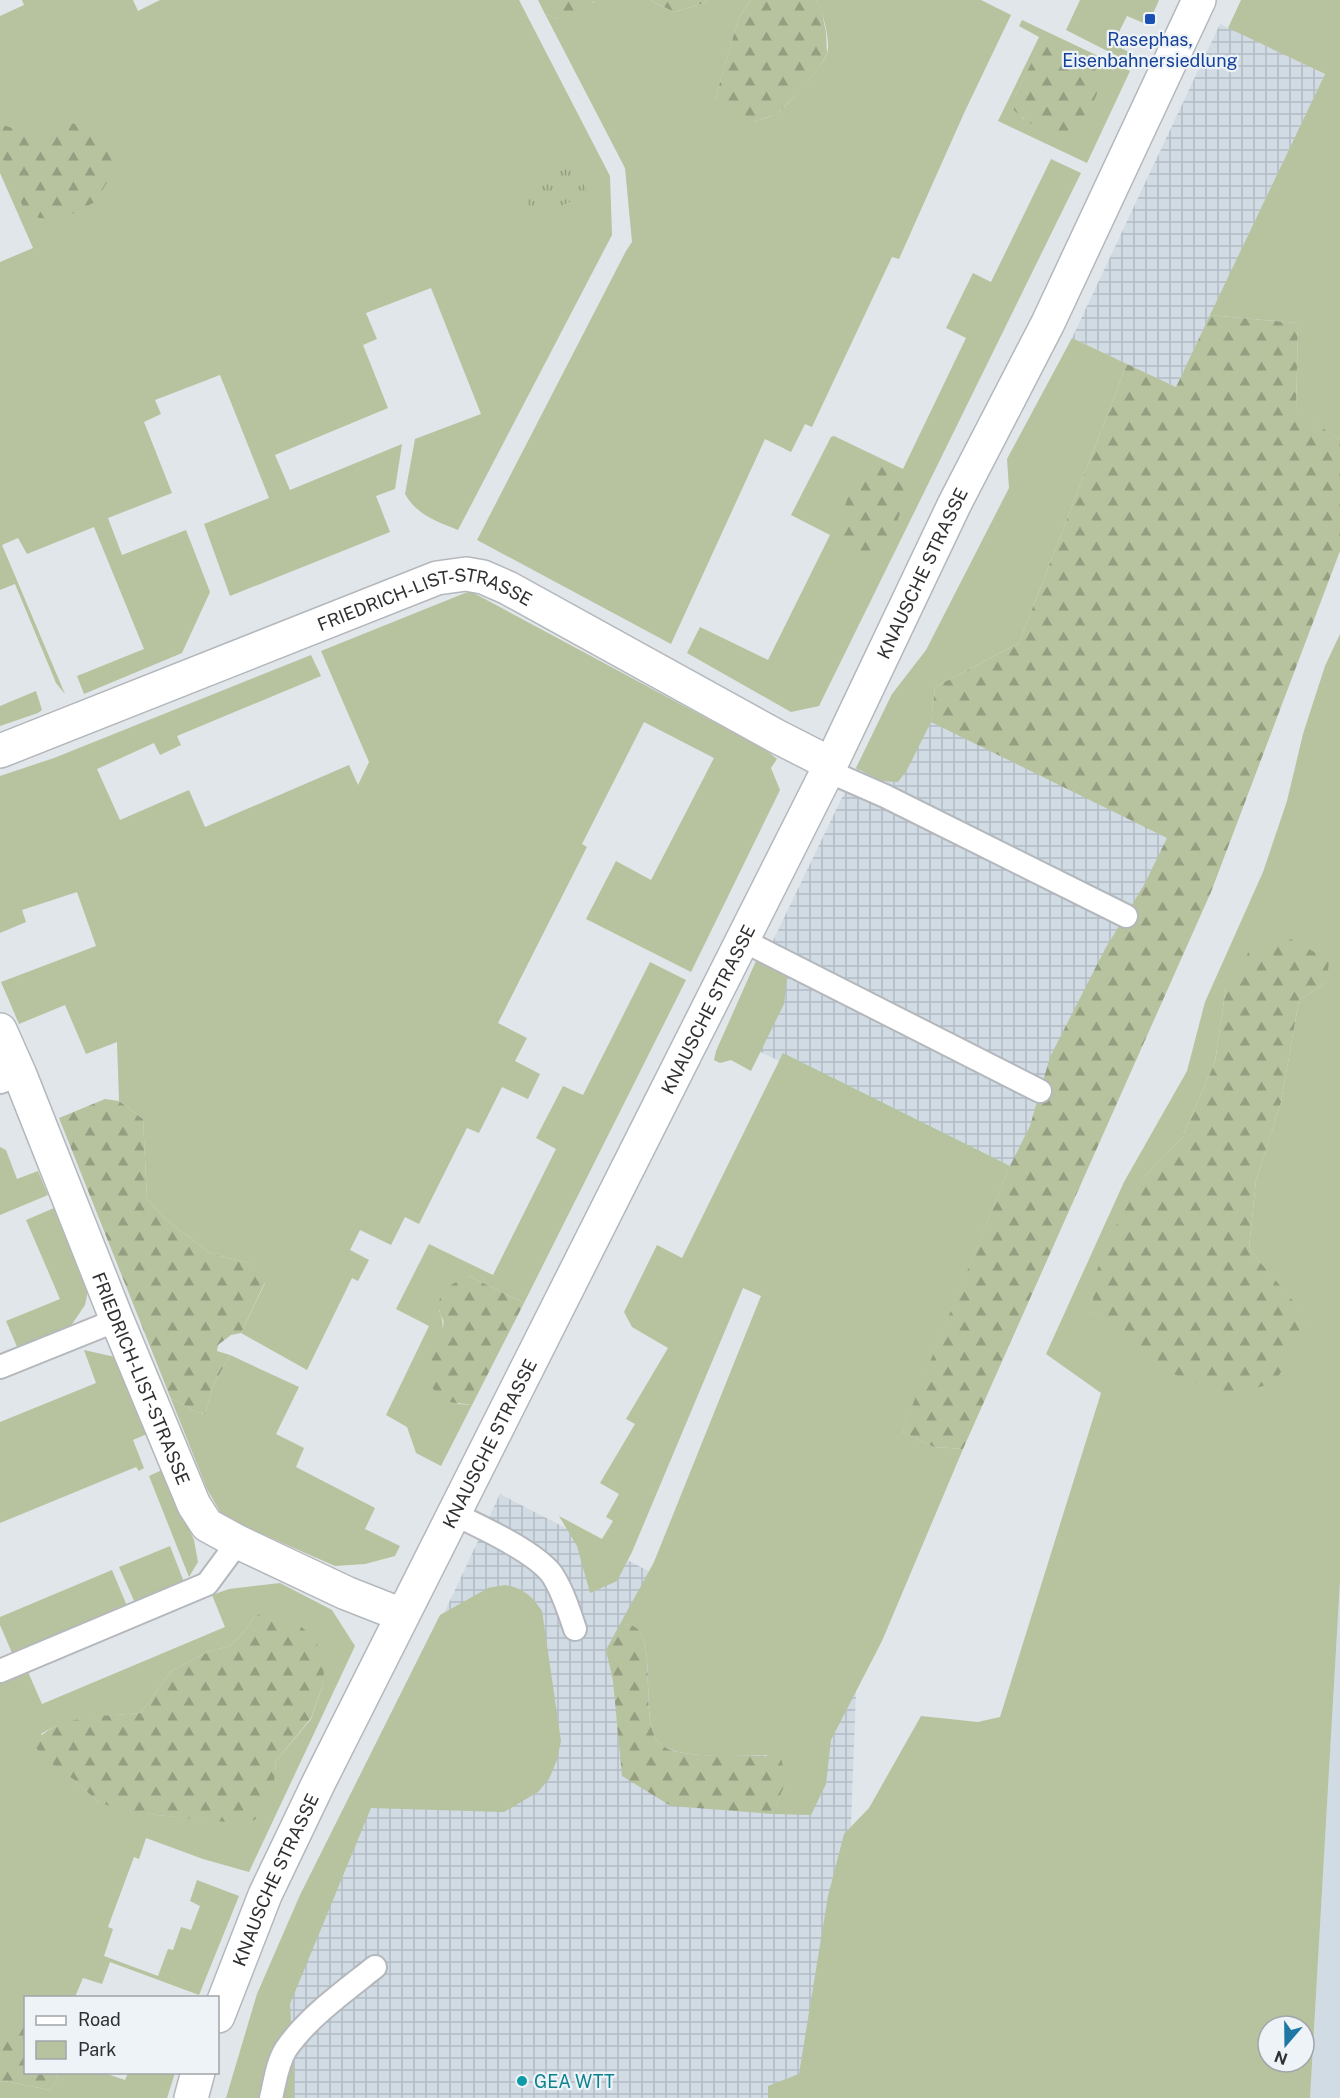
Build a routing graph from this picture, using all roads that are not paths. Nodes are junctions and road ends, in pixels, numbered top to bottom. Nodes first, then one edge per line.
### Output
1 (1199, 0) edge
2 (0, 751) edge
3 (830, 768) junction
4 (1126, 916) dead end
5 (742, 940) junction
6 (0, 1030) edge
7 (10, 1079) edge
8 (1040, 1091) dead end
9 (117, 1320) junction
10 (0, 1367) edge
11 (454, 1514) junction
12 (238, 1542) junction
13 (402, 1615) junction
14 (574, 1629) dead end
15 (0, 1671) edge
16 (375, 1967) dead end
17 (219, 2013) edge
18 (198, 2074) edge
19 (191, 2098) edge
20 (271, 2098) edge

1 - 3 street, KNAUSCHE STRASSE
2 - 3 street, FRIEDRICH-LIST-STRASSE
3 - 4 lane
3 - 5 street, KNAUSCHE STRASSE
5 - 8 lane
5 - 11 street, KNAUSCHE STRASSE
6 - 7 street, FRIEDRICH-LIST-STRASSE
7 - 9 street, FRIEDRICH-LIST-STRASSE
9 - 10 lane
9 - 12 street, FRIEDRICH-LIST-STRASSE
11 - 13 street, KNAUSCHE STRASSE
11 - 14 lane
12 - 13 street, FRIEDRICH-LIST-STRASSE
12 - 15 lane
13 - 17 street, KNAUSCHE STRASSE
16 - 20 lane
18 - 19 street

